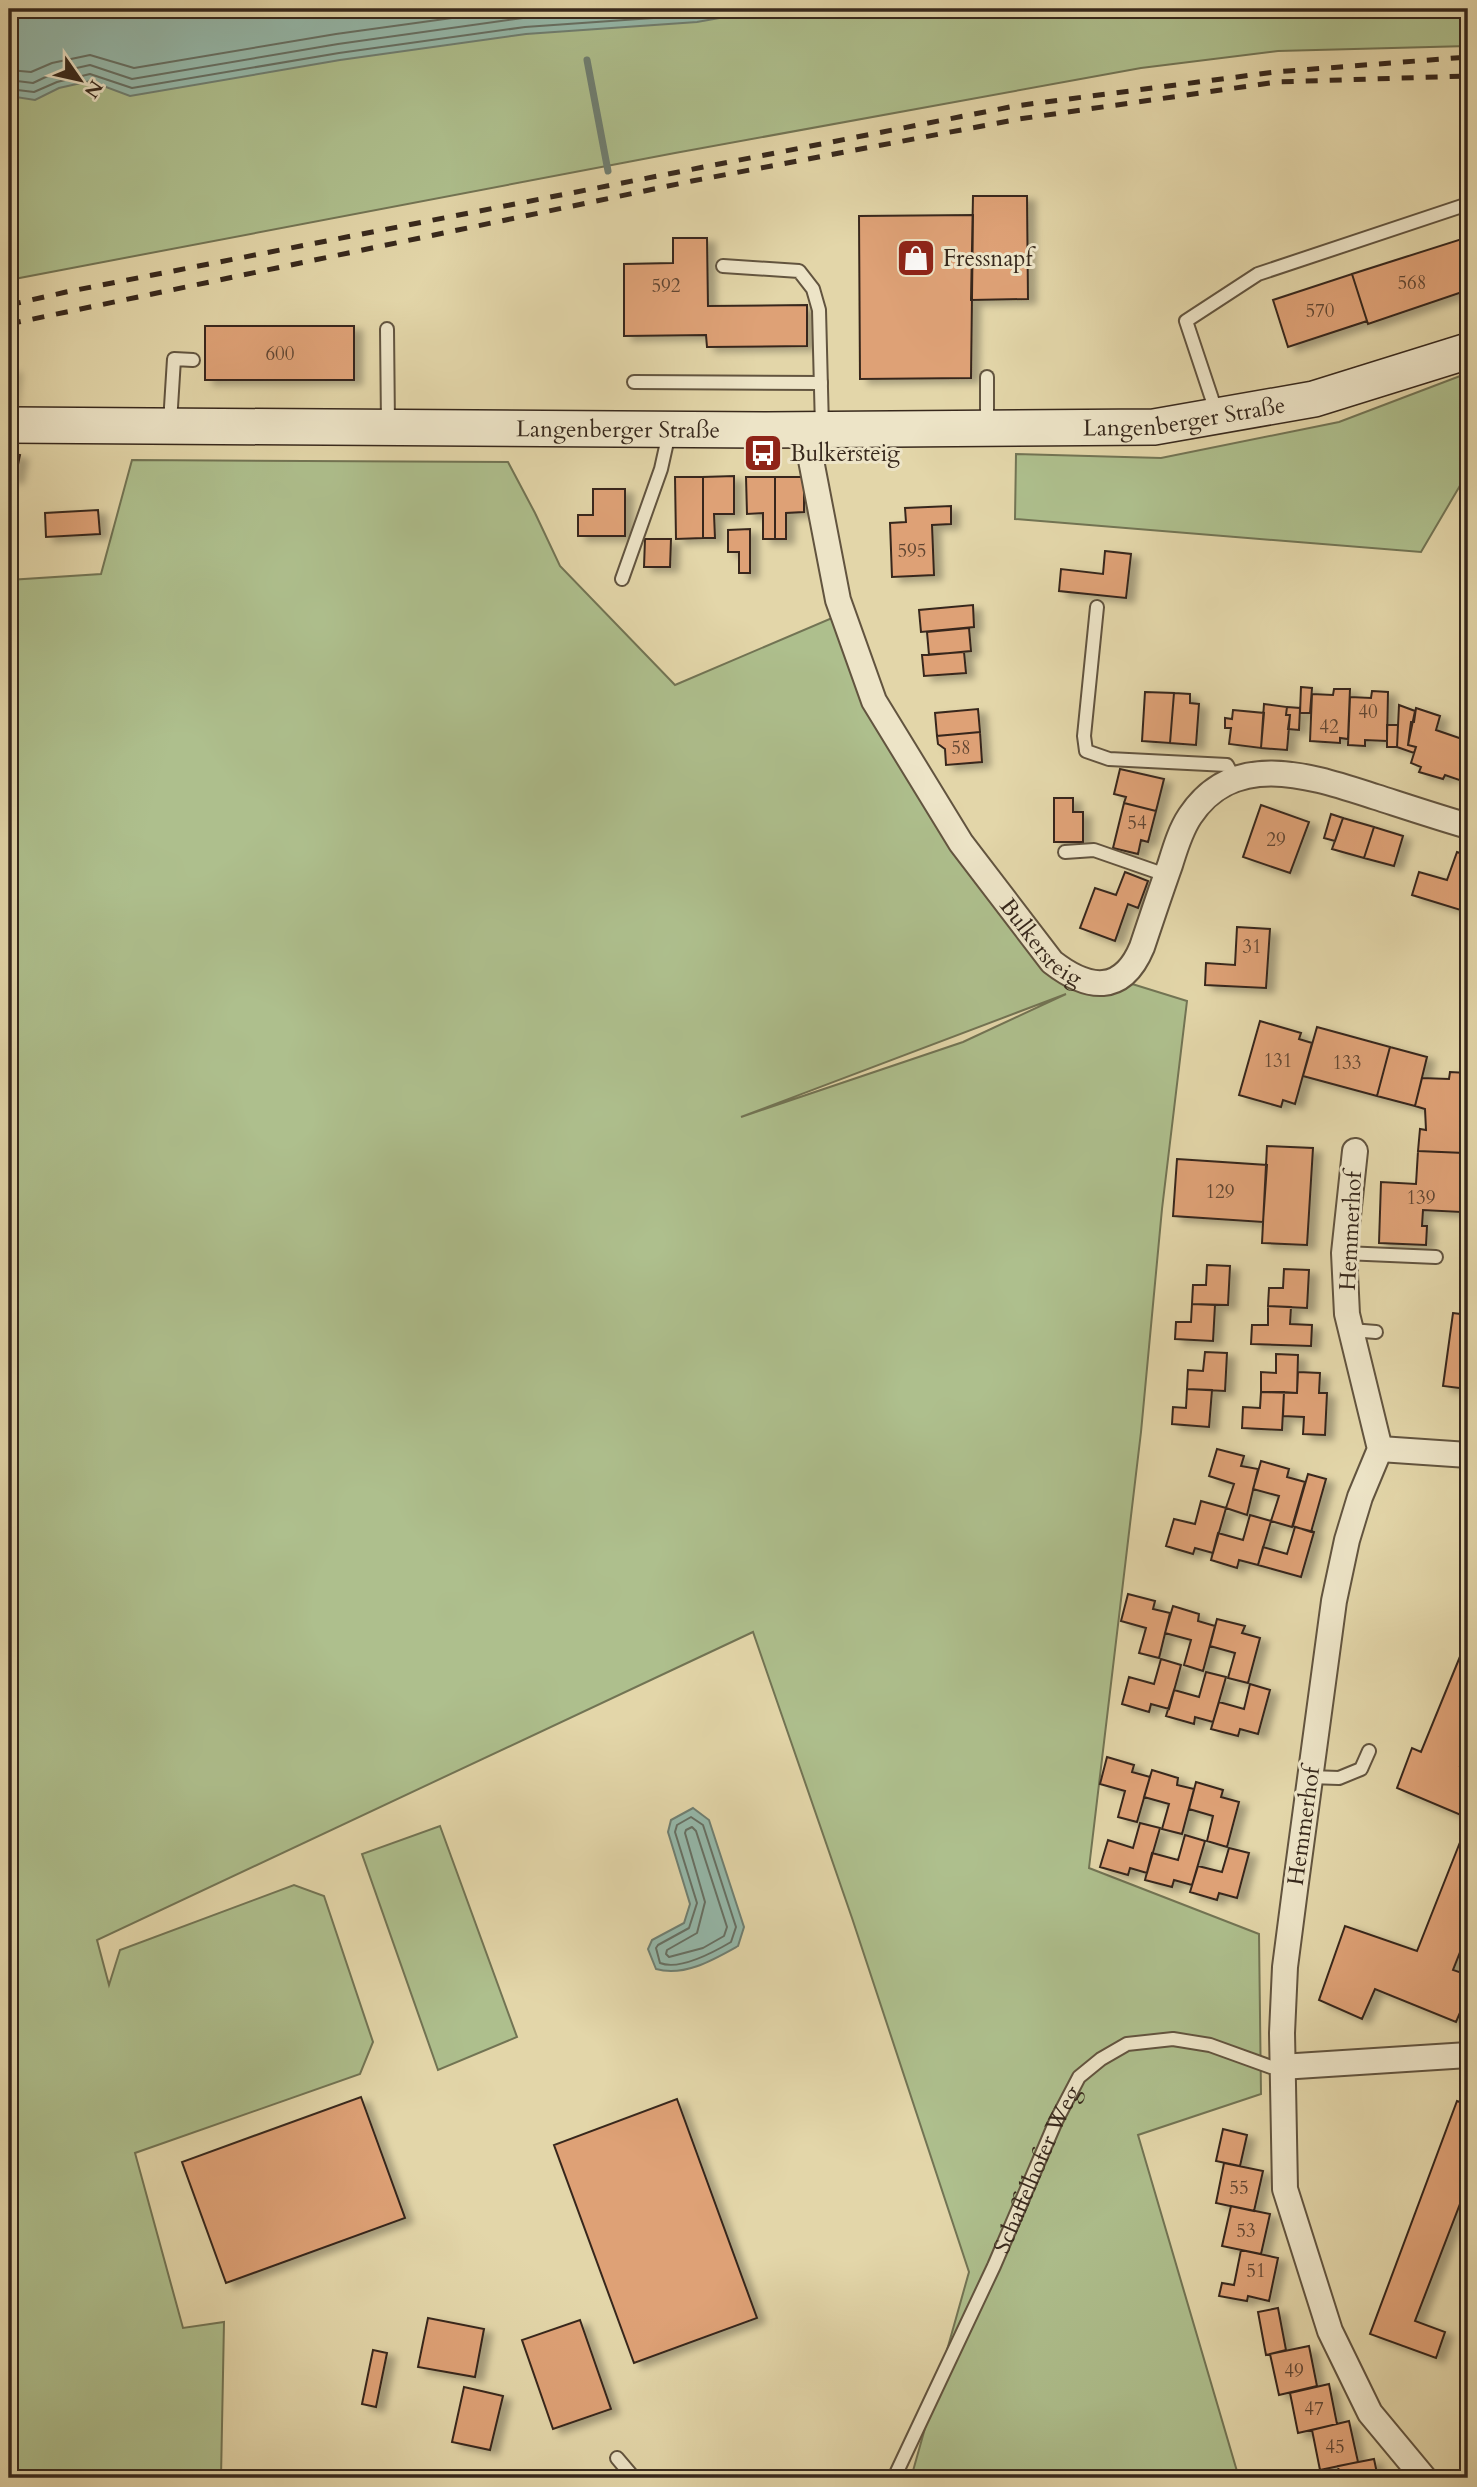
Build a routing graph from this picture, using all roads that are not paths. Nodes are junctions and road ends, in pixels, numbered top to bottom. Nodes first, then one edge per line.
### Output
1 (1468, 204) edge
2 (723, 267) dead end
3 (387, 329) dead end
4 (1468, 351) edge
5 (193, 360) dead end
6 (987, 377) dead end
7 (634, 382) dead end
8 (821, 383) junction
9 (1217, 416) junction
10 (9, 425) edge
11 (170, 426) junction
12 (388, 428) junction
13 (987, 428) junction
14 (669, 429) junction
15 (814, 429) junction
16 (622, 579) dead end
17 (1097, 607) dead end
18 (1235, 780) junction
19 (1468, 826) edge
20 (1065, 852) dead end
21 (1166, 875) junction
22 (1355, 1151) dead end
23 (1344, 1253) junction
24 (1436, 1257) dead end
25 (1351, 1330) junction
26 (1376, 1332) dead end
27 (1380, 1449) junction
28 (1468, 1455) edge
29 (1369, 1751) dead end
30 (1310, 1777) junction
31 (1468, 2054) edge
32 (1281, 2067) junction
33 (617, 2458) dead end
34 (634, 2478) edge
35 (894, 2478) edge
36 (1423, 2478) edge

1 - 9 lane
2 - 8 lane
3 - 12 lane
4 - 9 main road, Langenberger Straße
5 - 11 lane
6 - 13 lane
7 - 8 lane
8 - 15 lane
9 - 13 main road, Langenberger Straße
10 - 11 main road, Langenberger Straße
11 - 12 main road, Langenberger Straße
12 - 14 main road, Langenberger Straße
13 - 15 main road, Langenberger Straße
14 - 15 main road, Langenberger Straße
14 - 16 lane
15 - 21 street, Bulkersteig
17 - 18 lane
18 - 19 street, Bulkersteig
18 - 21 street, Bulkersteig
20 - 21 lane
22 - 23 street, Hemmerhof
23 - 24 lane
23 - 25 street, Hemmerhof
25 - 26 lane
25 - 27 street, Hemmerhof
27 - 28 street
27 - 30 street, Hemmerhof
29 - 30 lane
30 - 32 street, Hemmerhof
31 - 32 street, Schaffelhofer Weg
32 - 35 lane, Schaffelhofer Weg
32 - 36 street, Hemmerhof
33 - 34 lane

